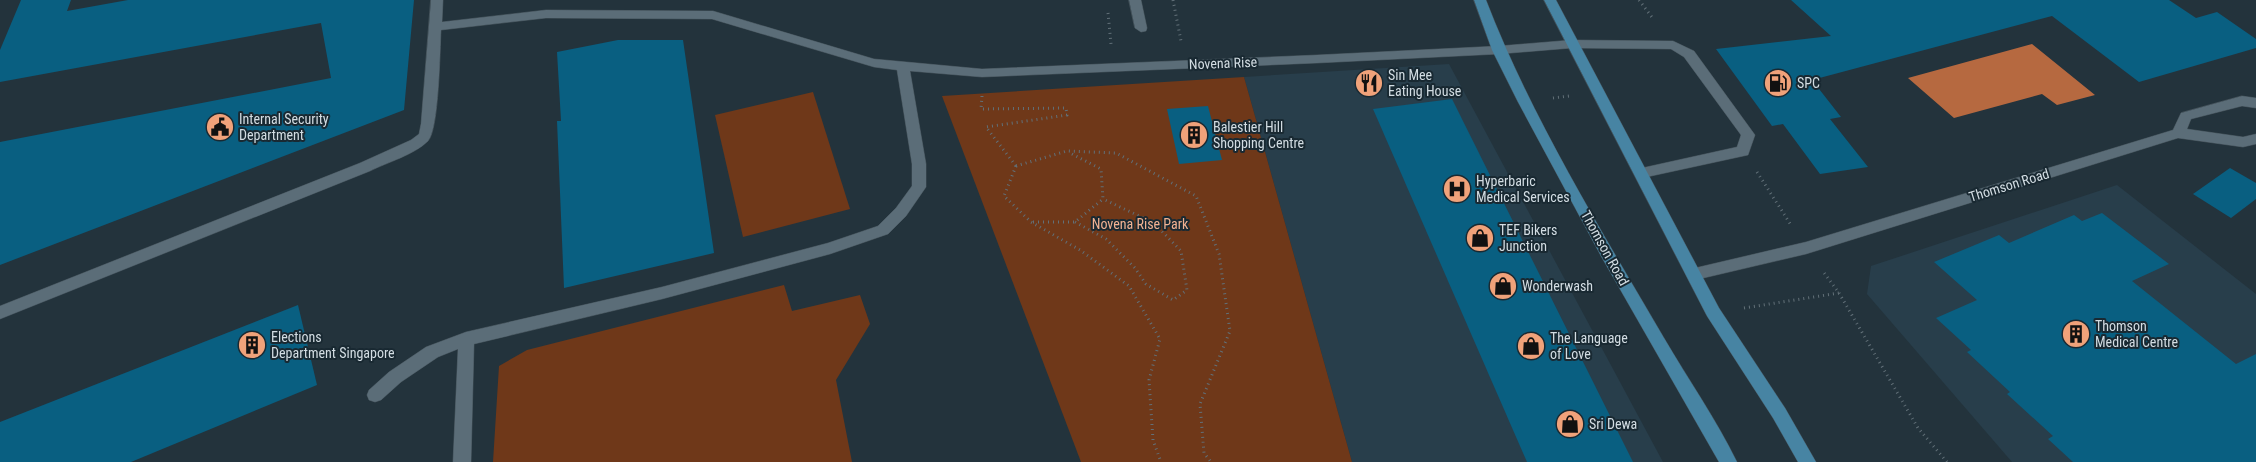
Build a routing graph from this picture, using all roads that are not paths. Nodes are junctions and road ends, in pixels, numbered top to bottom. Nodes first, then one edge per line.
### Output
1 (437, 0) edge
2 (1135, 0) edge
3 (1474, 0) edge
4 (1481, 0) edge
5 (1550, 0) edge
6 (434, 28) junction
7 (1141, 28) dead end
8 (1572, 44) junction
9 (1499, 50) junction
10 (903, 66) junction
11 (2256, 103) edge
12 (2178, 132) junction
13 (2256, 139) edge
14 (1642, 173) junction
15 (1694, 274) junction
16 (0, 314) edge
17 (466, 339) junction
18 (375, 395) dead end
19 (462, 462) edge
20 (1728, 462) edge
21 (1807, 462) edge

1 - 6 street
2 - 7 street
3 - 4 street
4 - 9 main road, Thomson Road
5 - 8 main road
6 - 10 street, Novena Rise
6 - 16 street
8 - 9 street, Novena Rise
8 - 14 main road
8 - 14 street, Novena Rise
9 - 10 street, Novena Rise
9 - 20 main road, Thomson Road
10 - 17 street
11 - 12 street
12 - 13 street, Thomson Road
12 - 15 street, Thomson Road
14 - 15 main road
15 - 21 main road
17 - 18 street
17 - 19 street

